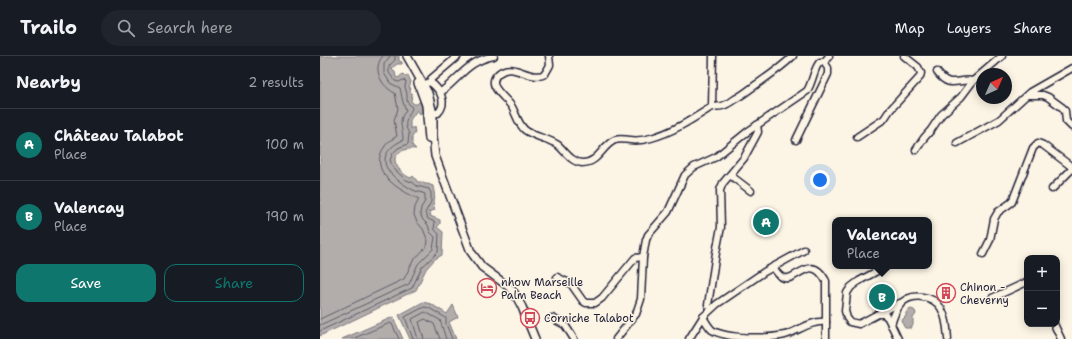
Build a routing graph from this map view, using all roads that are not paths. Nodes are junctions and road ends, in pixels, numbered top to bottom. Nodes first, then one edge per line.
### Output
1 (402, 56) edge
2 (407, 56) edge
3 (458, 56) edge
4 (494, 56) edge
5 (549, 56) edge
6 (713, 56) edge
7 (793, 56) edge
8 (829, 56) edge
9 (904, 56) edge
10 (1002, 56) edge
11 (824, 62) junction
12 (1072, 68) edge
13 (937, 72) dead end
14 (973, 81) junction
15 (424, 84) junction
16 (441, 92) junction
17 (1027, 95) junction
18 (712, 107) junction
19 (429, 114) junction
20 (757, 125) junction
21 (1072, 127) edge
22 (747, 132) junction
23 (857, 137) dead end
24 (754, 139) junction
25 (796, 140) dead end
26 (957, 143) dead end
27 (916, 150) dead end
28 (1072, 168) edge
29 (730, 175) junction
30 (1052, 189) dead end
31 (751, 191) dead end
32 (804, 250) dead end
33 (983, 254) dead end
34 (643, 257) junction
35 (773, 267) junction
36 (881, 269) edge
37 (557, 277) dead end
38 (1024, 283) edge
39 (992, 298) dead end
40 (902, 302) junction
41 (708, 305) dead end
42 (878, 314) junction
43 (704, 317) junction
44 (552, 318) dead end
45 (826, 322) junction
46 (892, 325) junction
47 (1056, 327) edge
48 (530, 339) edge
49 (535, 339) edge
50 (574, 339) edge
51 (616, 339) edge
52 (689, 339) edge
53 (826, 339) edge
54 (898, 339) edge
55 (948, 339) edge
56 (1062, 339) edge

1 - 15 main road
2 - 15 main road
3 - 15 street
4 - 16 street
5 - 18 street
6 - 18 street
7 - 18 street
8 - 11 street
9 - 23 street
10 - 14 street
11 - 20 street
11 - 25 street
12 - 17 street
13 - 14 street
14 - 27 street
15 - 16 street
15 - 19 main road
15 - 19 main road
16 - 19 street
17 - 21 street
17 - 26 street
19 - 48 main road
19 - 49 main road
20 - 22 street
20 - 24 street
22 - 24 street
22 - 34 street
24 - 29 street
28 - 30 street
28 - 33 street
29 - 31 street
29 - 41 street
32 - 35 street
34 - 37 street
34 - 51 street
35 - 43 street
35 - 45 street
36 - 42 street
38 - 39 street
40 - 42 street
40 - 46 street
40 - 55 street
42 - 46 street
43 - 45 street
43 - 52 street
44 - 50 street
45 - 53 street
46 - 54 street
47 - 56 street

